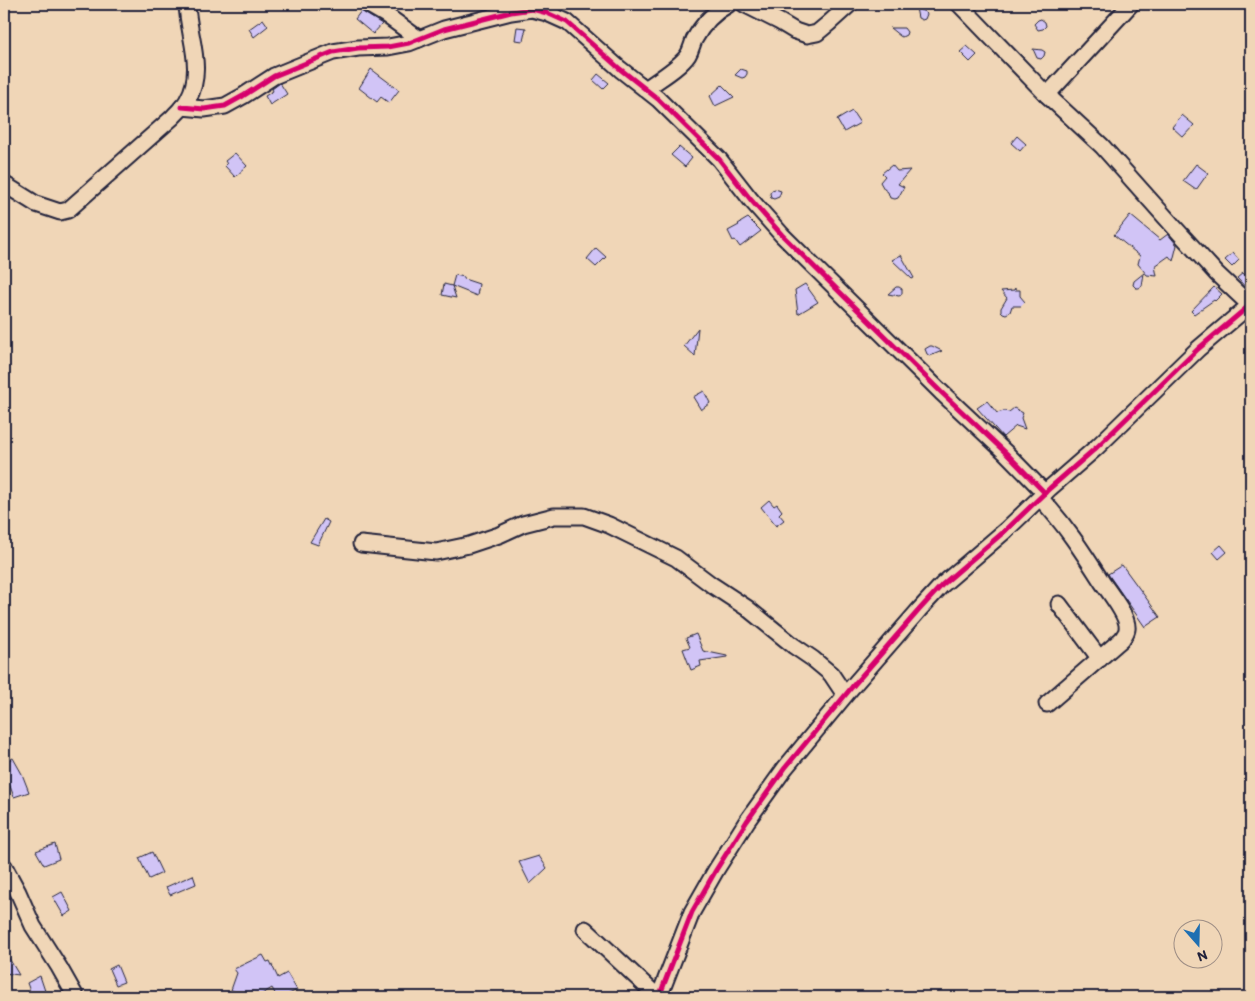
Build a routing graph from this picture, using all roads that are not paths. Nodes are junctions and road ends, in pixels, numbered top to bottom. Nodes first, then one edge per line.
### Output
1 (188, 4) edge
2 (367, 4) edge
3 (729, 4) edge
4 (744, 4) edge
5 (850, 4) edge
6 (959, 4) edge
7 (1131, 4) edge
8 (419, 39) junction
9 (646, 89) junction
10 (1047, 94) junction
11 (182, 106) junction
12 (4, 184) edge
13 (1250, 305) edge
14 (1043, 495) junction
15 (362, 544) dead end
16 (1058, 604) dead end
17 (1100, 659) junction
18 (845, 695) junction
19 (1048, 704) dead end
20 (4, 866) edge
21 (585, 929) dead end
22 (76, 997) edge
23 (659, 997) edge

1 - 11 street
2 - 8 street
3 - 9 street
4 - 5 street
6 - 10 street
7 - 10 street
8 - 9 street
8 - 11 street
9 - 14 street
10 - 13 street
11 - 12 street
13 - 14 street
14 - 17 street
14 - 18 street
15 - 18 street
16 - 17 street
17 - 19 street
18 - 23 street
20 - 22 street
21 - 23 street

